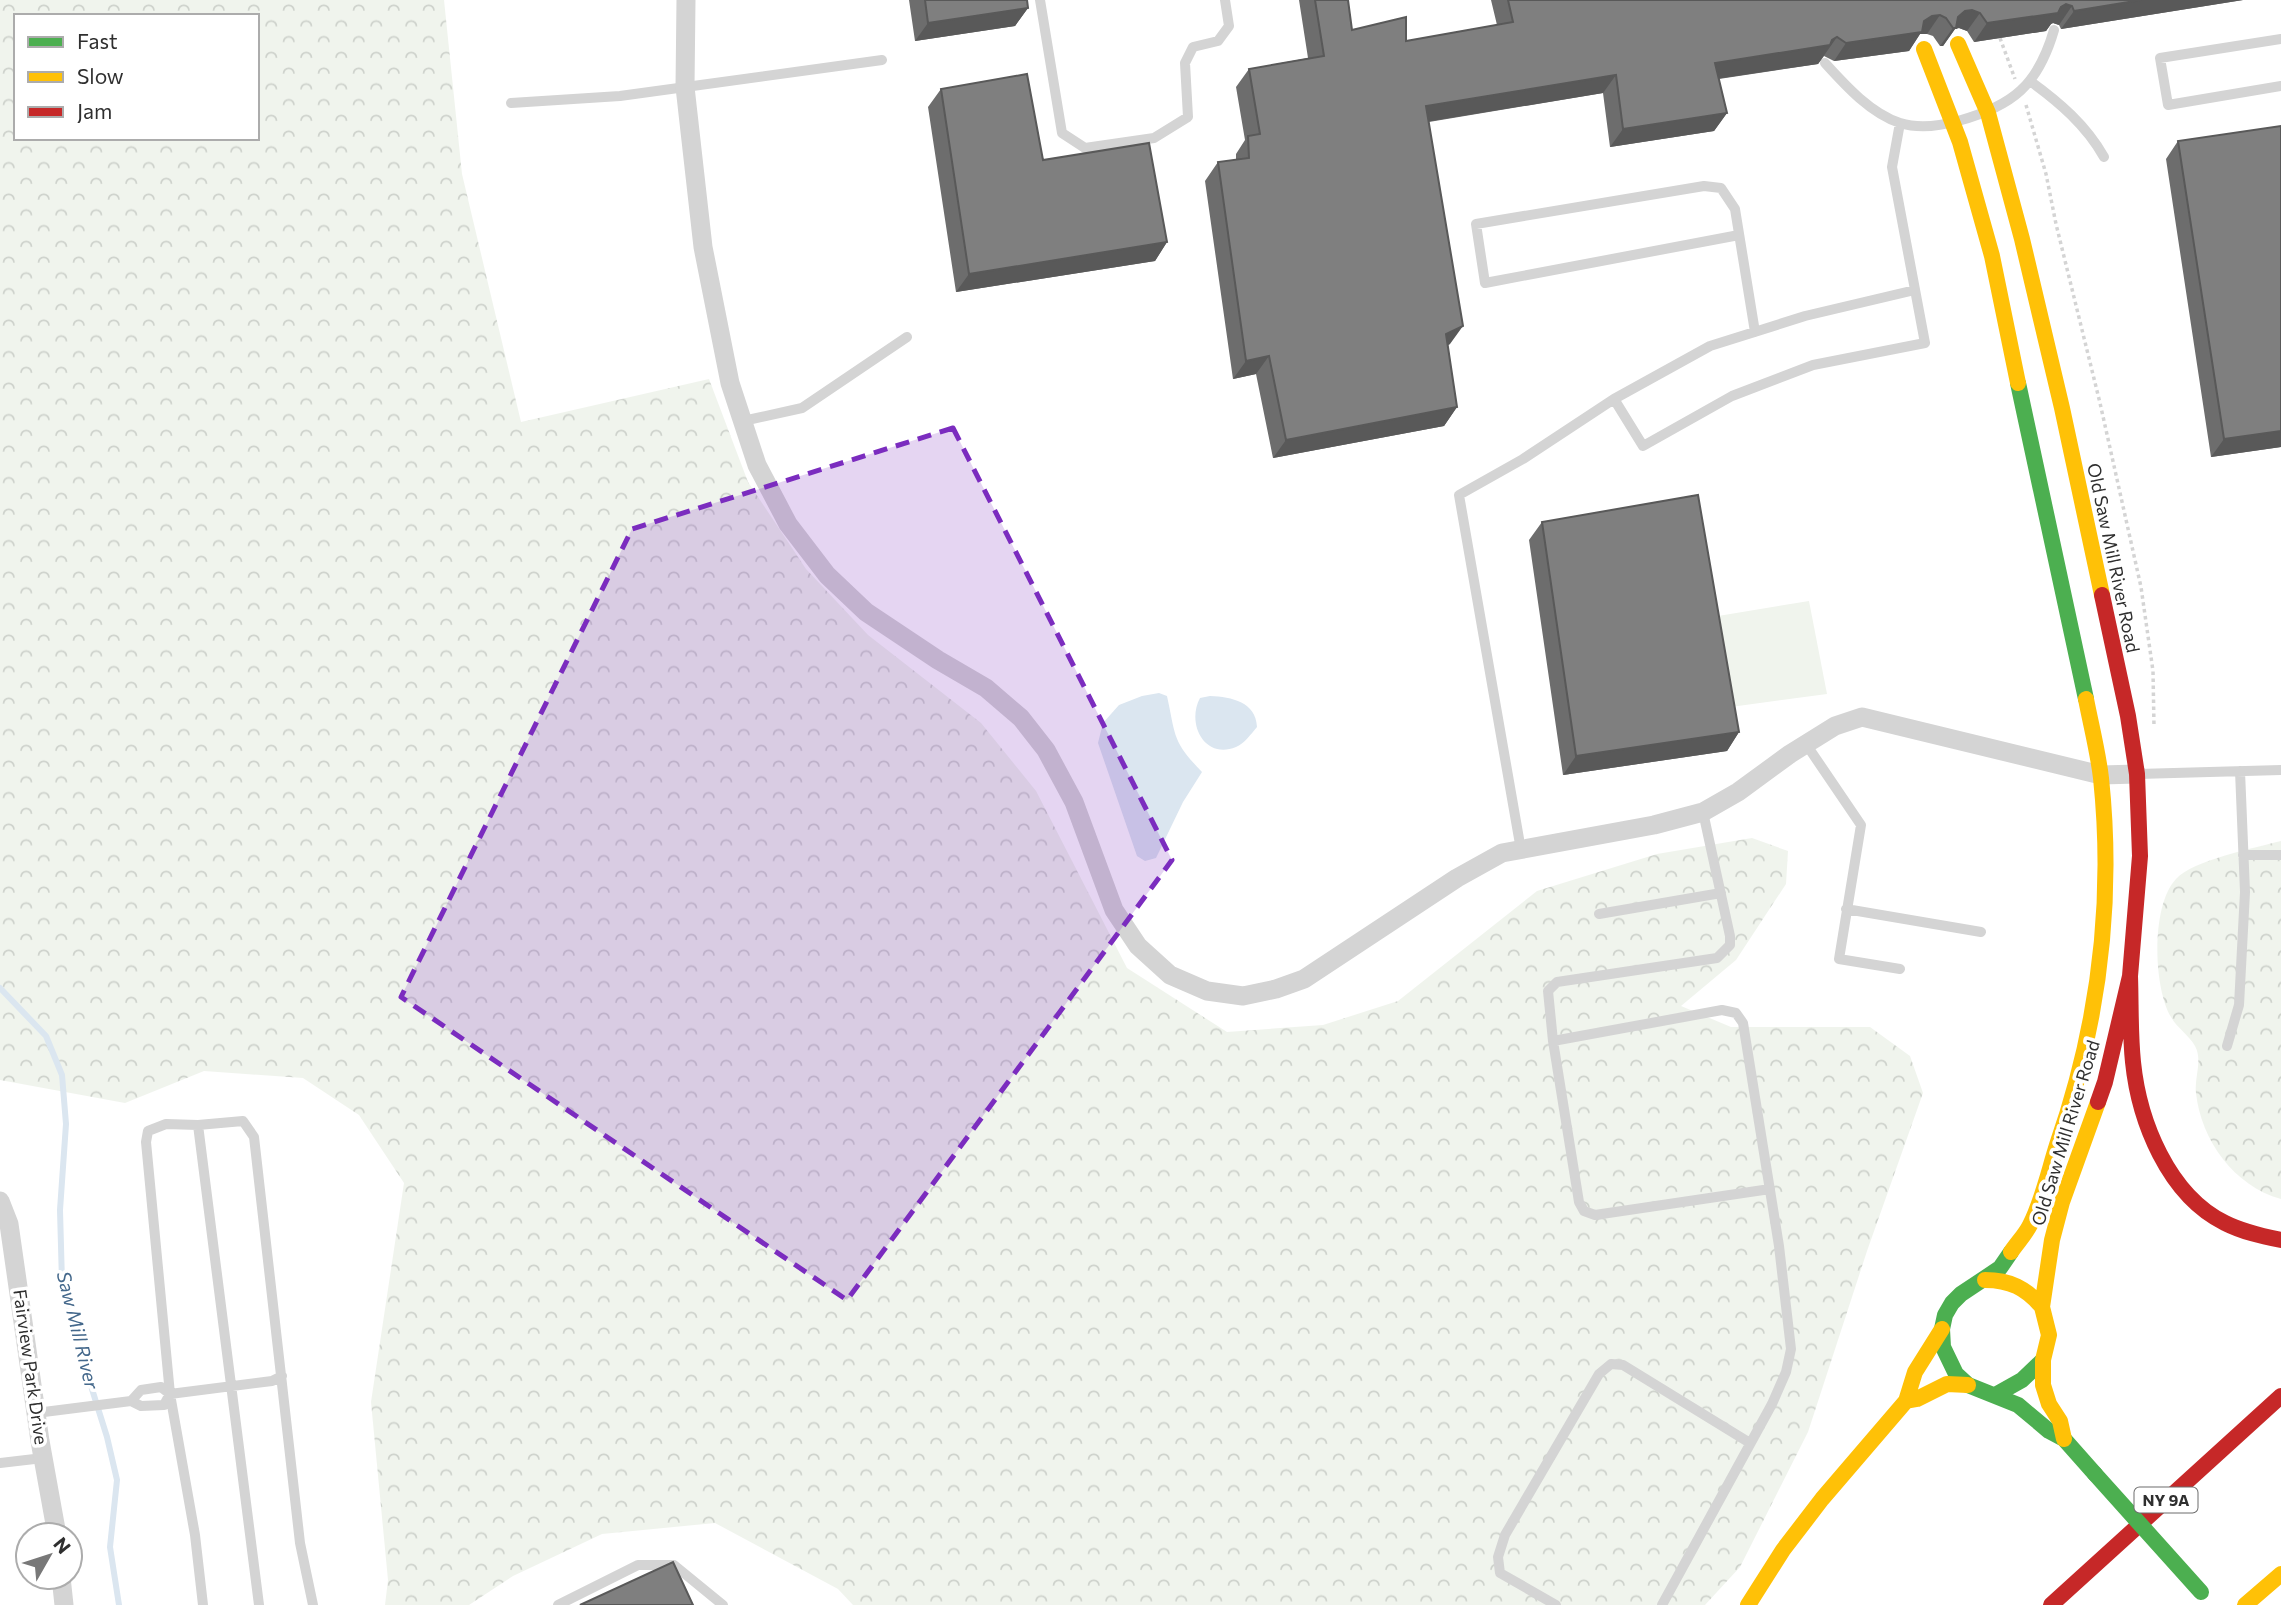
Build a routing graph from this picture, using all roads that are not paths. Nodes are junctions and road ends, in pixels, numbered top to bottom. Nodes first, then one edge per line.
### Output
1 (686, 0) edge
2 (1041, 0) edge
3 (1226, 0) edge
4 (2054, 30) edge
5 (2281, 39) edge
6 (1958, 44) edge
7 (1924, 48) edge
8 (882, 60) dead end
9 (1825, 63) edge
10 (2030, 81) junction
11 (2281, 86) edge
12 (685, 87) junction
13 (511, 103) dead end
14 (1988, 113) junction
15 (1953, 122) junction
16 (1900, 123) junction
17 (2104, 156) dead end
18 (1739, 235) junction
19 (1915, 290) junction
20 (1755, 332) junction
21 (907, 337) dead end
22 (1614, 399) junction
23 (743, 421) junction
24 (1806, 744) junction
25 (2281, 770) edge
26 (2240, 771) junction
27 (2137, 774) junction
28 (2101, 775) junction
29 (1703, 812) junction
30 (1521, 850) junction
31 (2281, 855) edge
32 (2244, 856) junction
33 (1721, 893) junction
34 (1846, 909) junction
35 (1599, 915) dead end
36 (1981, 932) dead end
37 (1900, 969) dead end
38 (2130, 976) junction
39 (1553, 1041) junction
40 (2227, 1046) dead end
41 (198, 1125) junction
42 (1770, 1189) junction
43 (0, 1201) edge
44 (2281, 1240) edge
45 (1985, 1280) junction
46 (2042, 1307) junction
47 (1942, 1329) junction
48 (2043, 1360) junction
49 (282, 1376) junction
50 (1968, 1385) junction
51 (230, 1387) junction
52 (170, 1394) junction
53 (1997, 1395) junction
54 (2281, 1396) edge
55 (131, 1401) junction
56 (1906, 1401) junction
57 (36, 1413) junction
58 (2064, 1439) junction
59 (1750, 1443) junction
60 (43, 1458) junction
61 (0, 1464) edge
62 (54, 1521) edge
63 (2281, 1574) edge
64 (2206, 1599) edge
65 (204, 1605) edge
66 (259, 1605) edge
67 (313, 1605) edge
68 (558, 1605) edge
69 (723, 1605) edge
70 (1556, 1605) edge
71 (1662, 1605) edge
72 (1748, 1605) edge
73 (2051, 1605) edge
74 (2245, 1605) edge

1 - 12 street
2 - 3 lane
4 - 10 lane
5 - 11 lane
6 - 14 street, Old Saw Mill River Road
7 - 15 street, Old Saw Mill River Road
8 - 12 lane
9 - 16 lane
10 - 14 lane
10 - 17 lane
12 - 13 lane
12 - 23 street
14 - 15 lane
14 - 27 street, Old Saw Mill River Road
15 - 16 lane
15 - 28 street, Old Saw Mill River Road
16 - 19 lane
18 - 18 lane
18 - 20 lane
19 - 20 lane
19 - 22 lane
20 - 22 lane
21 - 23 lane
22 - 30 lane
23 - 30 street
24 - 28 street
24 - 29 street
24 - 34 lane
25 - 26 lane
26 - 27 lane
26 - 32 lane
27 - 28 street
27 - 38 street, Old Saw Mill River Road
28 - 45 street, Old Saw Mill River Road
29 - 30 street
29 - 33 lane
31 - 32 lane
32 - 40 lane
33 - 35 lane
33 - 39 lane
34 - 36 lane
34 - 37 lane
38 - 44 street
38 - 46 street, Old Saw Mill River Road
39 - 42 lane
39 - 42 lane
41 - 49 lane
41 - 51 lane
41 - 52 lane
42 - 59 lane
43 - 57 street, Fairview Park Drive
45 - 46 street
45 - 47 street, Old Saw Mill River Road
46 - 48 street, Old Saw Mill River Road
47 - 50 street
47 - 56 street, Old Saw Mill River Road
48 - 53 street
48 - 58 street, Old Saw Mill River Road
49 - 51 lane
49 - 67 lane
50 - 53 street
50 - 56 street
51 - 52 lane
51 - 66 lane
52 - 55 lane
52 - 55 lane
52 - 65 lane
53 - 58 street
54 - 73 street, NY 9A
55 - 57 lane
56 - 72 street
57 - 60 street, Fairview Park Drive
58 - 64 street, bridge
59 - 70 lane
59 - 71 lane
60 - 61 lane
60 - 62 street, Fairview Park Drive
63 - 74 street
68 - 69 lane

